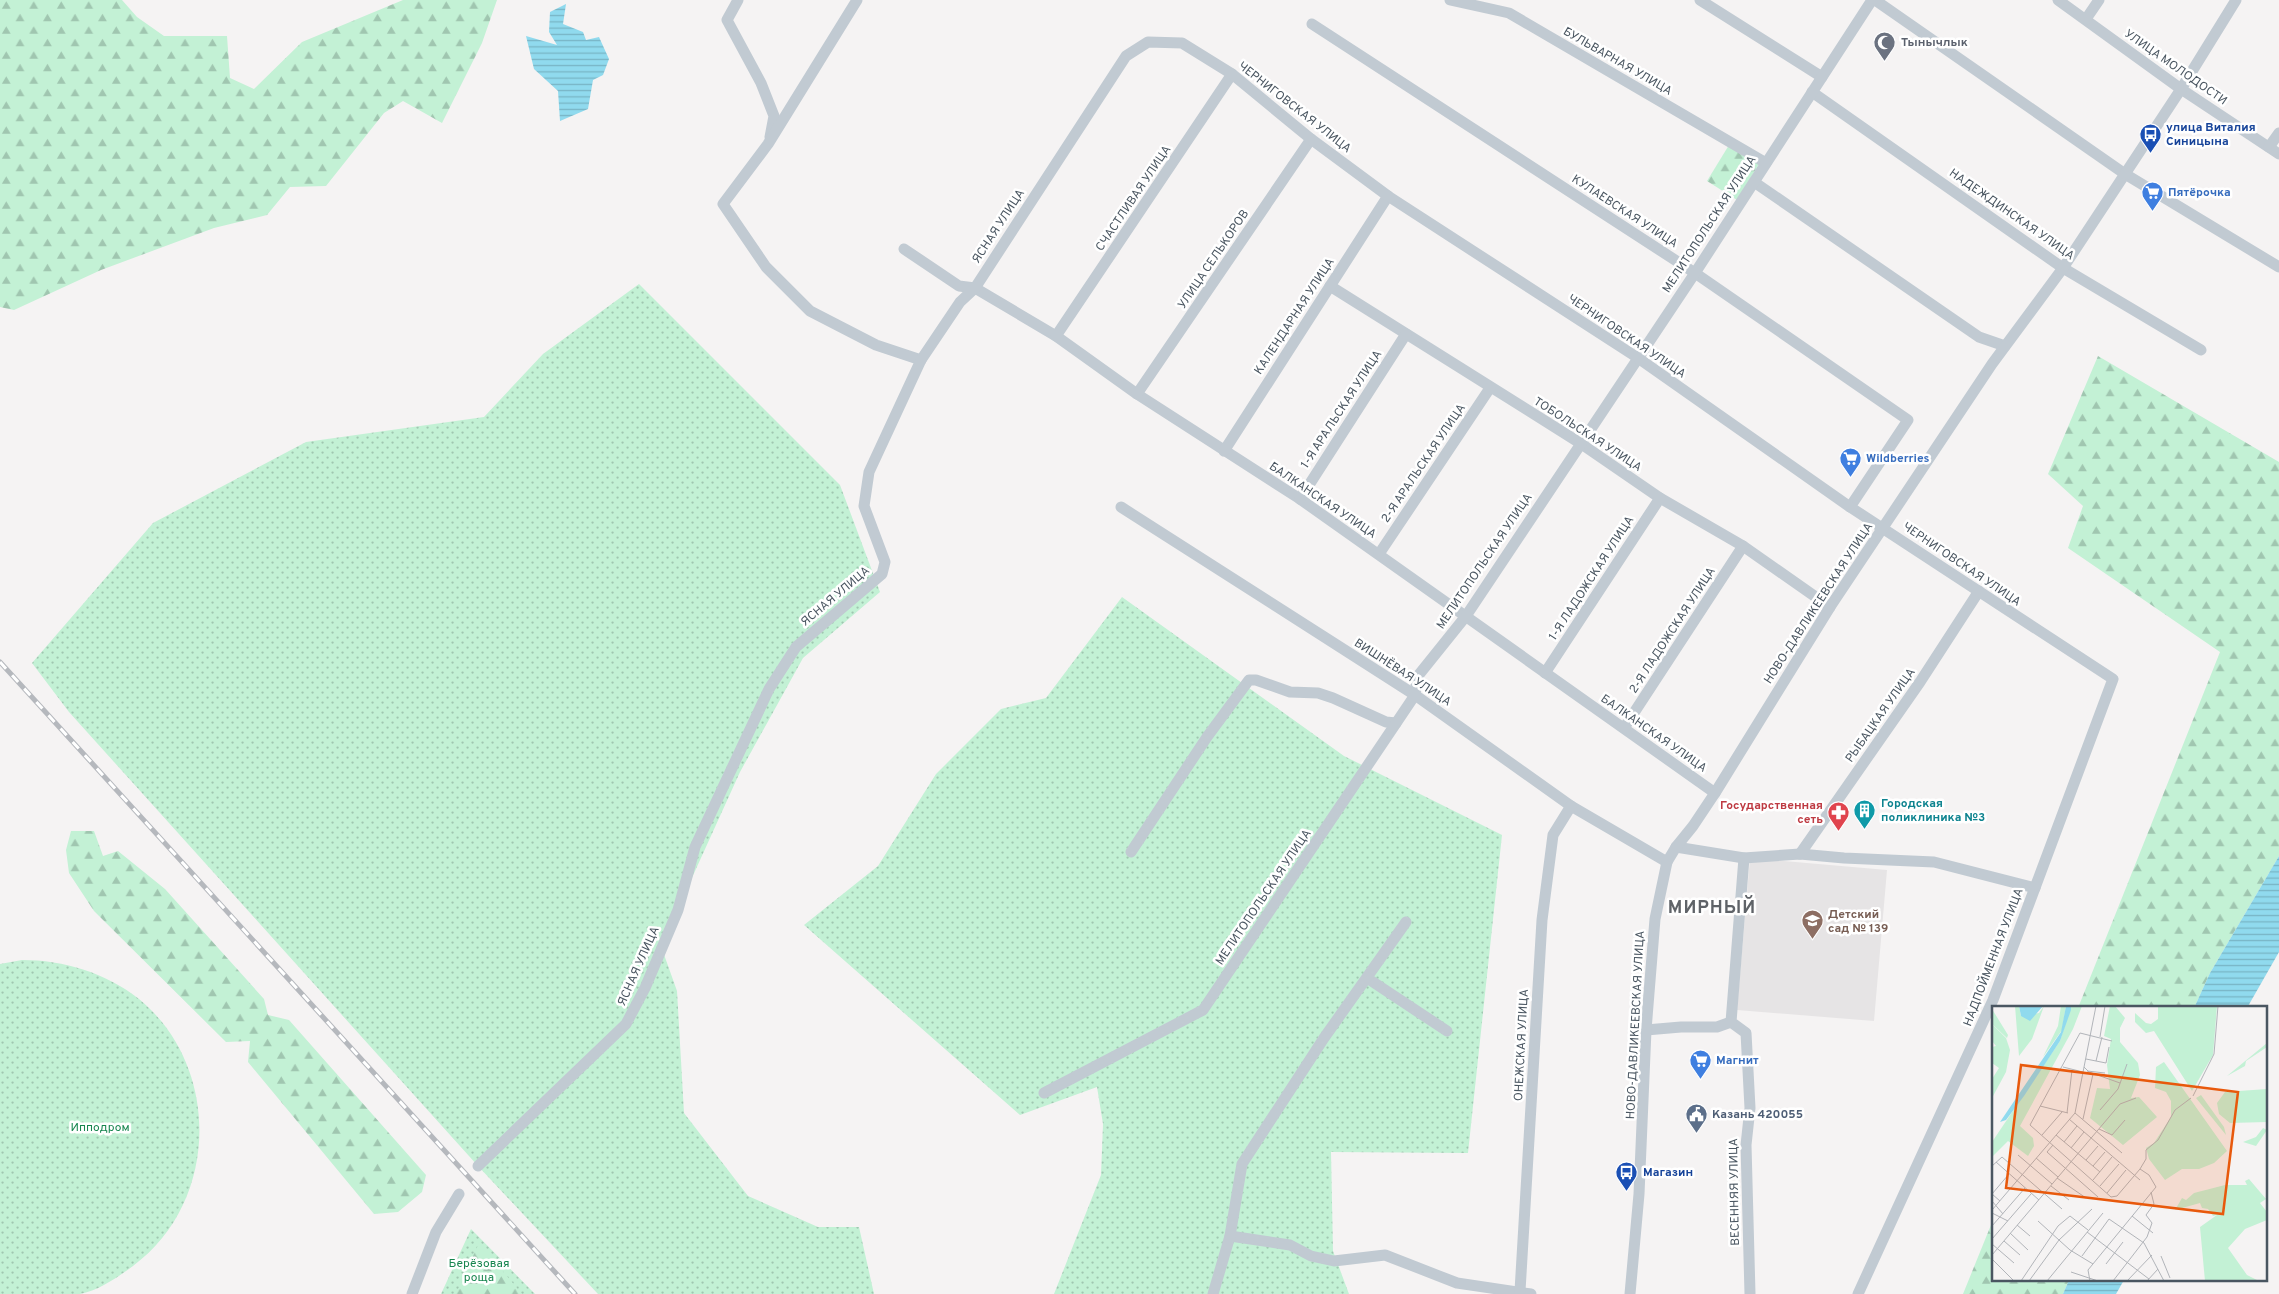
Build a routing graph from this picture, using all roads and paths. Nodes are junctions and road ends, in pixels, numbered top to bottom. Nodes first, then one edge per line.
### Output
1 (738, 0) edge
2 (857, 0) edge
3 (1450, 0) edge
4 (1700, 0) edge
5 (1874, 0) edge
6 (2058, 0) edge
7 (2099, 0) edge
8 (2236, 0) edge
9 (2086, 19) junction
10 (1312, 24) dead end
11 (1126, 56) joint
12 (1232, 74) junction
13 (1822, 77) junction
14 (2180, 89) junction
15 (1812, 92) junction
16 (2279, 133) edge
17 (1311, 139) junction
18 (768, 144) junction
19 (2274, 151) edge
20 (1766, 162) junction
21 (2125, 174) junction
22 (1754, 182) junction
23 (1388, 196) junction
24 (904, 249) dead end
25 (2279, 267) edge
26 (2064, 268) junction
27 (1695, 273) junction
28 (1330, 286) junction
29 (975, 288) junction
30 (1406, 334) junction
31 (1056, 336) junction
32 (2005, 346) junction
33 (2201, 350) dead end
34 (1638, 358) junction
35 (921, 360) junction
36 (1490, 388) junction
37 (1137, 394) junction
38 (1580, 443) junction
39 (1224, 451) junction
40 (1300, 498) junction
41 (1660, 498) junction
42 (1121, 507) dead end
43 (1850, 507) junction
44 (1883, 528) junction
45 (1743, 546) junction
46 (1379, 554) junction
47 (1979, 591) junction
48 (1830, 607) junction
49 (1466, 616) junction
50 (1546, 673) junction
51 (2112, 679) joint
52 (1415, 695) junction
53 (1396, 723) junction
54 (1624, 728) junction
55 (1715, 793) junction
56 (1571, 806) junction
57 (1676, 847) junction
58 (1131, 852) dead end
59 (1800, 854) junction
60 (1744, 858) junction
61 (1667, 862) junction
62 (2034, 888) junction
63 (1406, 922) dead end
64 (1367, 978) junction
65 (1731, 1022) junction
66 (1646, 1030) junction
67 (1447, 1031) dead end
68 (1044, 1094) dead end
69 (478, 1166) dead end
70 (459, 1194) dead end
71 (1230, 1236) junction
72 (1526, 1292) edge
73 (412, 1294) edge
74 (1213, 1294) edge
75 (1630, 1294) edge
76 (1750, 1294) edge
77 (1858, 1294) edge

1 - 18 street
2 - 18 street
3 - 20 street, БУЛЬВАРНАЯ УЛИЦА
4 - 13 street
5 - 13 street, МЕЛИТОПОЛЬСКАЯ УЛИЦА
5 - 21 street
6 - 9 street, УЛИЦА МОЛОДОСТИ
7 - 9 street
8 - 14 street, НОВО-ДАВЛИКЕЕВСКАЯ УЛИЦА
9 - 14 street, УЛИЦА МОЛОДОСТИ
10 - 27 street, КУЛАЕВСКАЯ УЛИЦА
11 - 12 street, ЧЕРНИГОВСКАЯ УЛИЦА
11 - 29 street, ЯСНАЯ УЛИЦА
12 - 17 street, ЧЕРНИГОВСКАЯ УЛИЦА
12 - 31 street, СЧАСТЛИВАЯ УЛИЦА
13 - 15 street, МЕЛИТОПОЛЬСКАЯ УЛИЦА
14 - 19 street, УЛИЦА МОЛОДОСТИ
14 - 21 street, НОВО-ДАВЛИКЕЕВСКАЯ УЛИЦА
15 - 20 street, МЕЛИТОПОЛЬСКАЯ УЛИЦА
15 - 26 street, НАДЕЖДИНСКАЯ УЛИЦА
16 - 19 street
17 - 23 street, ЧЕРНИГОВСКАЯ УЛИЦА
17 - 37 street, УЛИЦА СЕЛЬКОРОВ
18 - 35 street
20 - 22 street, МЕЛИТОПОЛЬСКАЯ УЛИЦА
21 - 25 street
21 - 26 street, НОВО-ДАВЛИКЕЕВСКАЯ УЛИЦА
22 - 27 street, МЕЛИТОПОЛЬСКАЯ УЛИЦА
22 - 32 street
23 - 28 street, КАЛЕНДАРНАЯ УЛИЦА
23 - 34 street, ЧЕРНИГОВСКАЯ УЛИЦА
24 - 29 street, БАЛКАНСКАЯ УЛИЦА
26 - 32 street, НОВО-ДАВЛИКЕЕВСКАЯ УЛИЦА
26 - 33 street, НАДЕЖДИНСКАЯ УЛИЦА
27 - 34 street, МЕЛИТОПОЛЬСКАЯ УЛИЦА
27 - 43 street, КУЛАЕВСКАЯ УЛИЦА
28 - 30 street, ТОБОЛЬСКАЯ УЛИЦА
28 - 39 street, КАЛЕНДАРНАЯ УЛИЦА
29 - 31 street, БАЛКАНСКАЯ УЛИЦА
29 - 35 street, ЯСНАЯ УЛИЦА
30 - 36 street, ТОБОЛЬСКАЯ УЛИЦА
30 - 40 street, 1-Я АРАЛЬСКАЯ УЛИЦА
31 - 37 street, БАЛКАНСКАЯ УЛИЦА
32 - 44 street, НОВО-ДАВЛИКЕЕВСКАЯ УЛИЦА
34 - 38 street, МЕЛИТОПОЛЬСКАЯ УЛИЦА
34 - 43 street, ЧЕРНИГОВСКАЯ УЛИЦА
35 - 69 street, ЯСНАЯ УЛИЦА
36 - 38 street, ТОБОЛЬСКАЯ УЛИЦА
36 - 46 street, 2-Я АРАЛЬСКАЯ УЛИЦА
37 - 39 street, БАЛКАНСКАЯ УЛИЦА
38 - 41 street, ТОБОЛЬСКАЯ УЛИЦА
38 - 49 street, МЕЛИТОПОЛЬСКАЯ УЛИЦА
39 - 40 street, БАЛКАНСКАЯ УЛИЦА
40 - 46 street, БАЛКАНСКАЯ УЛИЦА
41 - 45 street, ТОБОЛЬСКАЯ УЛИЦА
41 - 50 street, 1-Я ЛАДОЖСКАЯ УЛИЦА
42 - 52 street, ВИШНЁВАЯ УЛИЦА
43 - 44 street, ЧЕРНИГОВСКАЯ УЛИЦА
44 - 47 street, ЧЕРНИГОВСКАЯ УЛИЦА
44 - 48 street, НОВО-ДАВЛИКЕЕВСКАЯ УЛИЦА
45 - 48 street, ТОБОЛЬСКАЯ УЛИЦА
45 - 54 street, 2-Я ЛАДОЖСКАЯ УЛИЦА
46 - 49 street, БАЛКАНСКАЯ УЛИЦА
47 - 51 street, ЧЕРНИГОВСКАЯ УЛИЦА
47 - 59 street, РЫБАЦКАЯ УЛИЦА
48 - 55 street, НОВО-ДАВЛИКЕЕВСКАЯ УЛИЦА
49 - 50 street, БАЛКАНСКАЯ УЛИЦА
49 - 52 street, МЕЛИТОПОЛЬСКАЯ УЛИЦА
50 - 54 street, БАЛКАНСКАЯ УЛИЦА
51 - 62 street, НАДПОЙМЕННАЯ УЛИЦА
52 - 53 street, МЕЛИТОПОЛЬСКАЯ УЛИЦА
52 - 56 street, ВИШНЁВАЯ УЛИЦА
53 - 58 street
53 - 68 street, МЕЛИТОПОЛЬСКАЯ УЛИЦА
54 - 55 street, БАЛКАНСКАЯ УЛИЦА
55 - 57 street, НОВО-ДАВЛИКЕЕВСКАЯ УЛИЦА
56 - 61 street, ВИШНЁВАЯ УЛИЦА
56 - 72 street, ОНЕЖСКАЯ УЛИЦА
57 - 60 street
57 - 61 street, НОВО-ДАВЛИКЕЕВСКАЯ УЛИЦА
59 - 60 street
59 - 62 street
60 - 65 street
61 - 66 street, НОВО-ДАВЛИКЕЕВСКАЯ УЛИЦА
62 - 77 street, НАДПОЙМЕННАЯ УЛИЦА
63 - 64 street
64 - 67 street
64 - 71 street
65 - 66 street
65 - 76 street, ВЕСЕННЯЯ УЛИЦА
66 - 75 street, НОВО-ДАВЛИКЕЕВСКАЯ УЛИЦА
70 - 73 street
71 - 72 street
71 - 74 street

